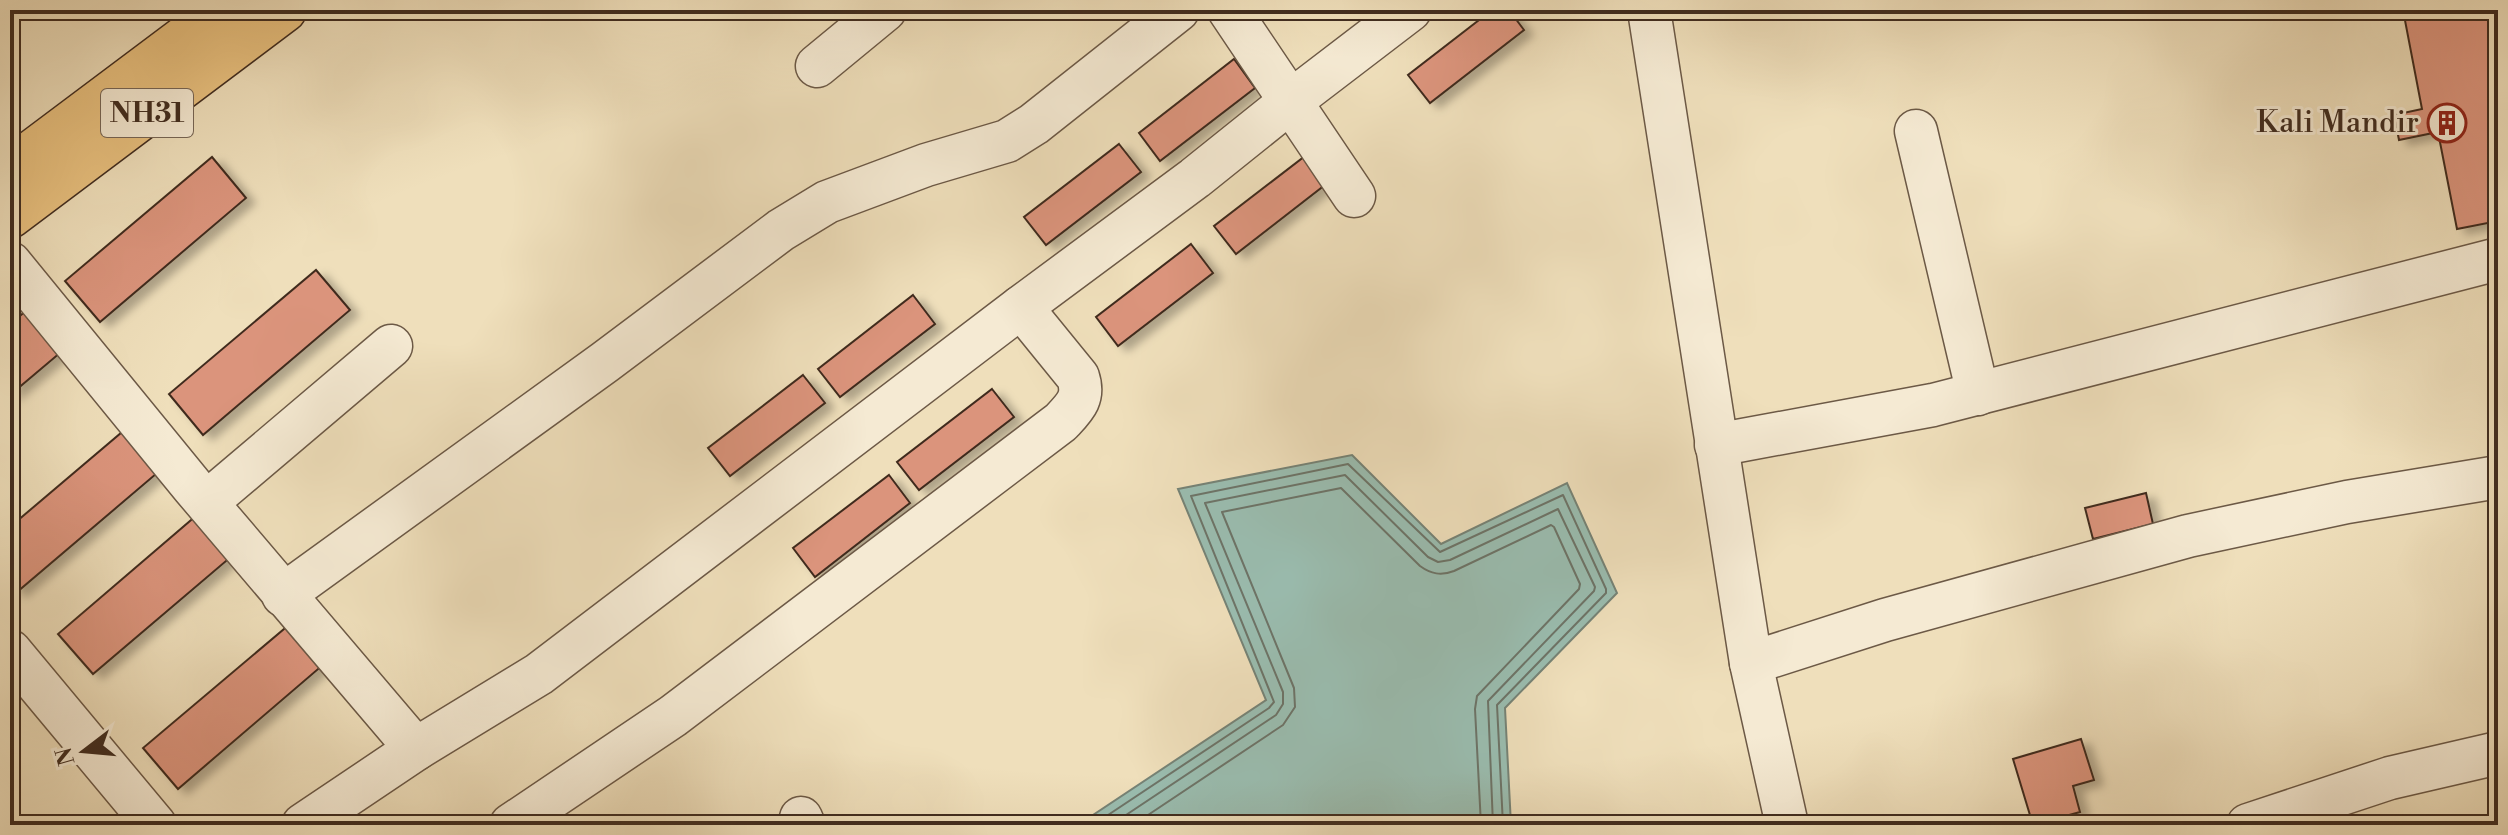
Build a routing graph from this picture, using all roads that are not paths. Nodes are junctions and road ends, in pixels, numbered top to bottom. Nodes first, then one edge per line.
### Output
1 (222, 10) edge
2 (284, 10) edge
3 (885, 10) edge
4 (1178, 10) edge
5 (1229, 10) edge
6 (1410, 10) edge
7 (1649, 10) edge
8 (817, 66) dead end
9 (1291, 101) junction
10 (1916, 131) dead end
11 (10, 169) edge
12 (1354, 196) dead end
13 (10, 216) edge
14 (2498, 259) edge
15 (10, 263) edge
16 (1021, 307) junction
17 (391, 346) dead end
18 (1978, 394) junction
19 (1716, 445) junction
20 (2498, 477) edge
21 (207, 502) junction
22 (283, 595) junction
23 (10, 651) edge
24 (1751, 663) junction
25 (416, 749) junction
26 (2498, 753) edge
27 (155, 825) edge
28 (303, 825) edge
29 (511, 825) edge
30 (1787, 825) edge
31 (2248, 825) edge

1 - 11 highway, NH31
2 - 13 highway, NH31
3 - 8 street
4 - 22 street
5 - 9 street
6 - 9 street
7 - 19 street
9 - 12 street
9 - 16 street
10 - 18 street
14 - 18 street
15 - 21 street
16 - 25 street
16 - 29 street
17 - 21 street
18 - 19 street
19 - 24 street
20 - 24 street
21 - 22 street
22 - 25 street
23 - 27 street
24 - 30 street
25 - 28 street
26 - 31 street

